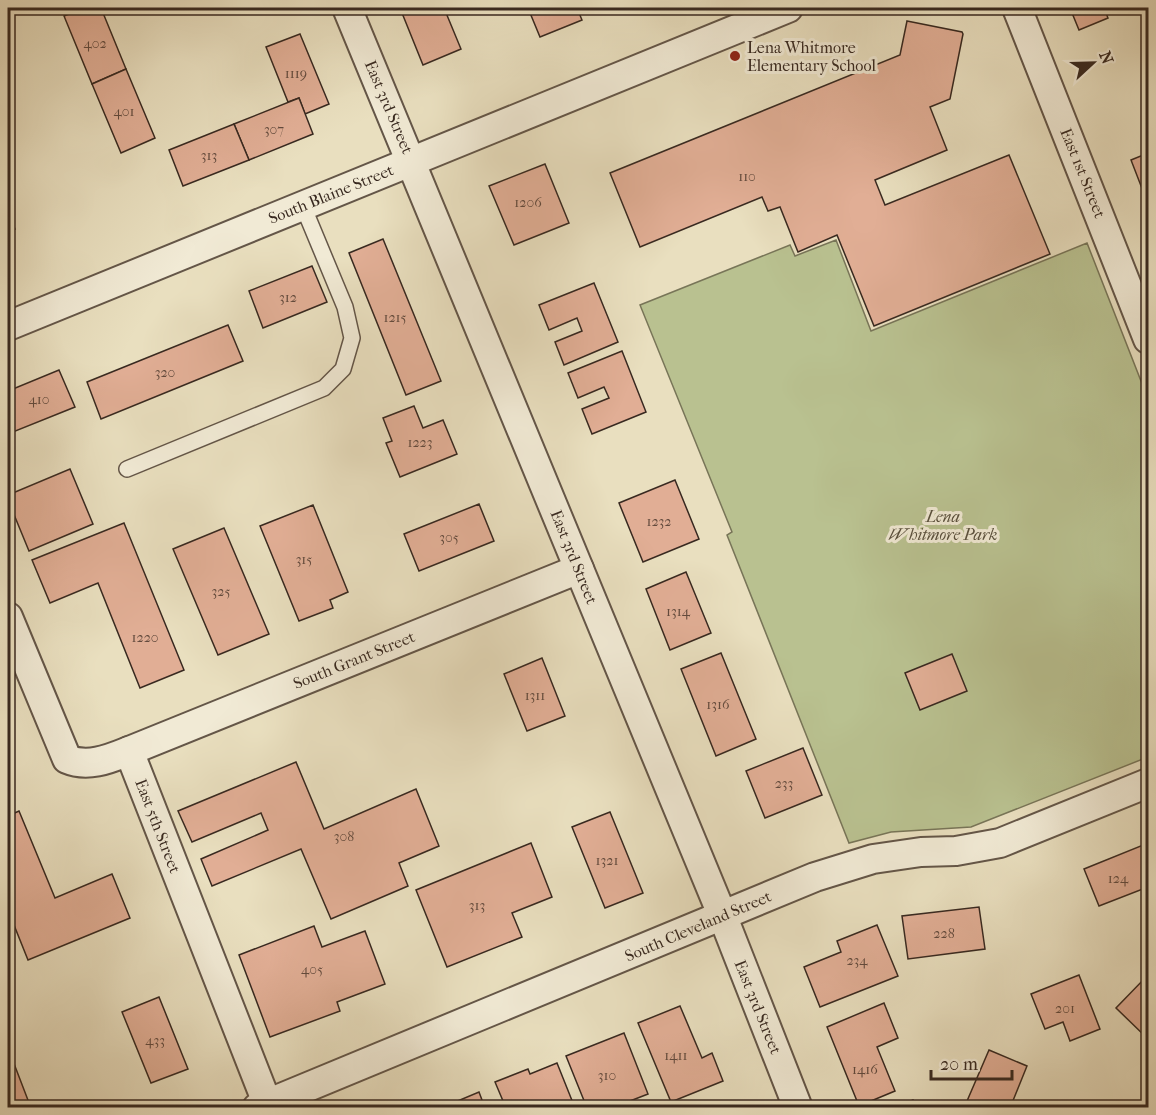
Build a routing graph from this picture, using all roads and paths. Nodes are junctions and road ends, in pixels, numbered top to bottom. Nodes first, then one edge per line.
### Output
1 (347, 8) edge
2 (788, 8) edge
3 (1017, 8) edge
4 (412, 161) junction
5 (303, 206) junction
6 (8, 326) edge
7 (1146, 326) edge
8 (128, 469) dead end
9 (579, 569) junction
10 (8, 617) edge
11 (129, 751) junction
12 (1149, 783) edge
13 (723, 917) junction
14 (262, 1106) edge
15 (798, 1107) edge

1 - 4 street, East 3rd Street
2 - 4 street, South Blaine Street
3 - 7 street, East 1st Street
4 - 5 street, South Blaine Street
4 - 9 street, East 3rd Street
5 - 6 street, South Blaine Street
5 - 8 lane
9 - 11 street, South Grant Street
9 - 13 street, East 3rd Street
10 - 11 street
11 - 14 street, East 5th Street
12 - 13 street, South Cleveland Street
13 - 14 street, South Cleveland Street
13 - 15 street, East 3rd Street

